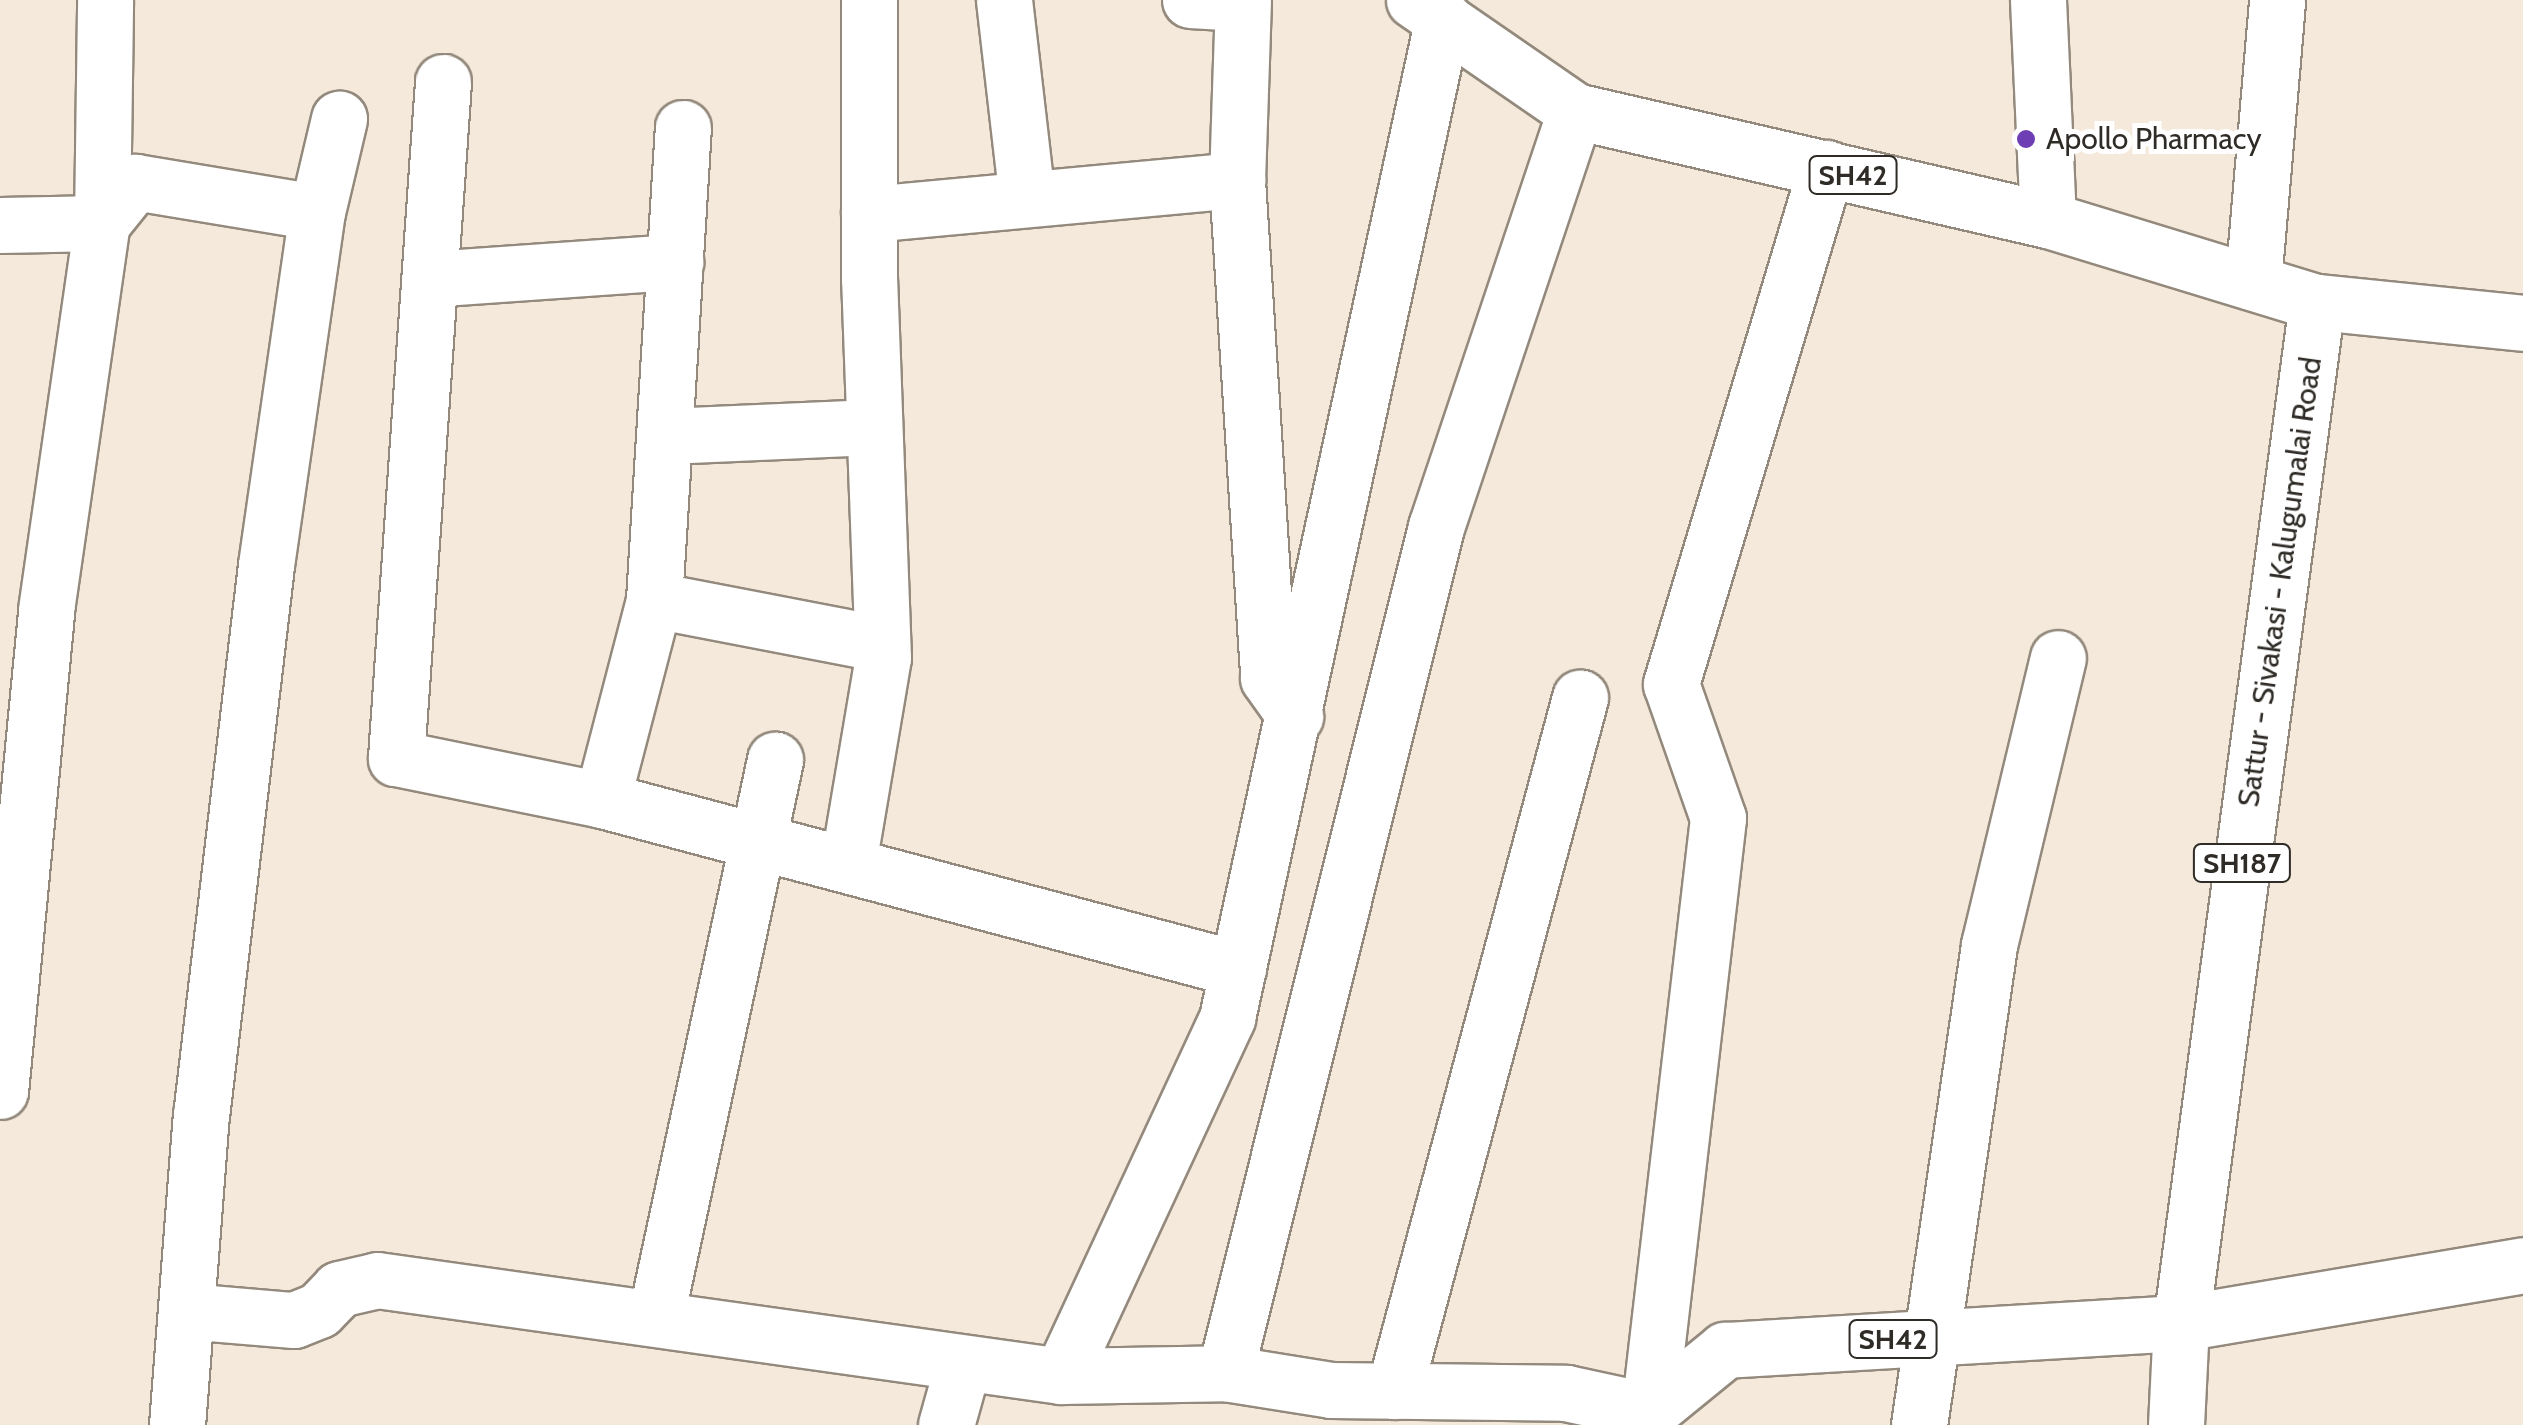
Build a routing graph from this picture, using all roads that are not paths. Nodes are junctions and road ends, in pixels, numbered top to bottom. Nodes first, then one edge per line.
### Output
1 (105, 0) edge
2 (873, 0) edge
3 (1004, 0) edge
4 (2038, 0) edge
5 (2277, 0) edge
6 (1225, 1) edge
7 (1426, 5) edge
8 (443, 82) dead end
9 (1575, 110) junction
10 (339, 120) dead end
11 (683, 128) dead end
12 (1826, 168) junction
13 (1237, 180) junction
14 (1026, 200) junction
15 (317, 212) junction
16 (869, 214) junction
17 (2048, 220) junction
18 (102, 223) junction
19 (0, 225) edge
20 (675, 262) junction
21 (430, 279) junction
22 (2252, 282) junction
23 (2318, 302) junction
24 (2523, 323) edge
25 (874, 427) junction
26 (664, 436) junction
27 (654, 600) junction
28 (882, 644) junction
29 (2058, 658) dead end
30 (1580, 698) dead end
31 (1295, 716) junction
32 (774, 760) dead end
33 (602, 800) junction
34 (758, 842) junction
35 (848, 864) junction
36 (1238, 969) junction
37 (0, 1092) edge
38 (2523, 1265) edge
39 (186, 1311) junction
40 (656, 1316) junction
41 (2181, 1323) junction
42 (1928, 1338) junction
43 (963, 1364) junction
44 (1224, 1373) junction
45 (1061, 1376) junction
46 (1394, 1391) junction
47 (1641, 1418) edge
48 (176, 1425) edge
49 (946, 1425) edge
50 (1920, 1425) edge
51 (2176, 1425) edge

1 - 18 street
2 - 16 street
3 - 14 street
4 - 17 street
5 - 22 street
6 - 13 street
7 - 9 street, SH42
7 - 31 street
8 - 21 street
9 - 12 street, SH42
9 - 44 street
10 - 15 street
11 - 20 street
12 - 17 street, SH42
12 - 47 street
13 - 14 street
13 - 31 street
14 - 16 street
15 - 18 street
15 - 39 street
16 - 25 street
17 - 22 street, SH42
18 - 19 street
18 - 37 street
20 - 21 street
20 - 26 street
21 - 33 street
22 - 23 street, SH42
23 - 24 street
23 - 41 street, Sattur - Sivakasi - Kalugumalai Road / SH187
25 - 26 street
25 - 28 street
26 - 27 street
27 - 28 street
27 - 33 street
28 - 35 street
29 - 42 street
30 - 46 street
31 - 36 street
32 - 34 street
33 - 34 street
34 - 35 street
34 - 40 street
35 - 36 street
36 - 45 street
38 - 41 street
39 - 40 street
39 - 48 street
40 - 43 street
41 - 42 street, SH42
41 - 51 street, Sattur - Sivakasi - Kalugumalai Road / SH187
42 - 47 street, SH42
42 - 50 street
43 - 45 street
43 - 49 street
44 - 45 street
44 - 46 street
46 - 47 street

